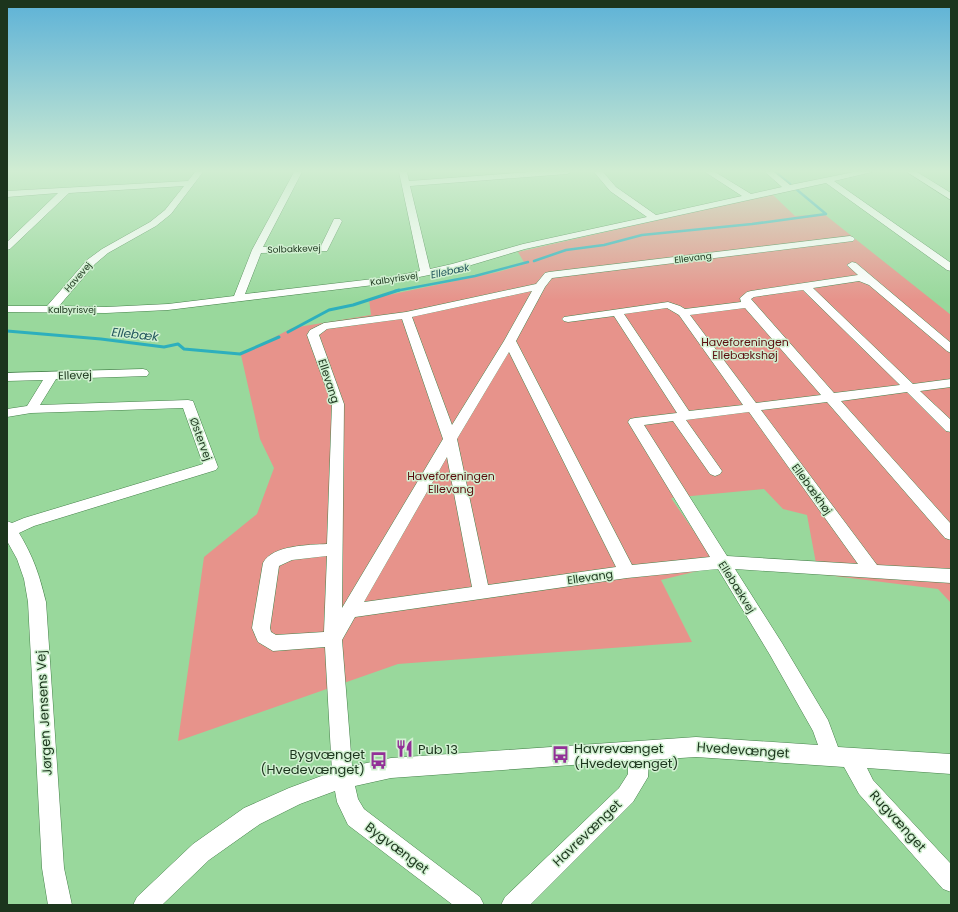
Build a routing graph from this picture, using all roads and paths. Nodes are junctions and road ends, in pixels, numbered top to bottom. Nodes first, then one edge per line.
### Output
1 (41, 215) edge
2 (165, 215) edge
3 (276, 215) edge
4 (412, 215) edge
5 (650, 215) edge
6 (670, 215) edge
7 (876, 215) edge
8 (655, 218) junction
9 (337, 221) dead end
10 (850, 239) dead end
11 (7, 247) edge
12 (257, 250) junction
13 (852, 265) dead end
14 (951, 268) edge
15 (426, 273) junction
16 (871, 282) junction
17 (540, 286) junction
18 (805, 286) junction
19 (238, 299) junction
20 (748, 304) junction
21 (12, 309) edge
22 (50, 310) junction
23 (617, 312) junction
24 (683, 313) junction
25 (406, 315) junction
26 (568, 319) dead end
27 (7, 321) edge
28 (510, 341) junction
29 (951, 349) edge
30 (143, 373) dead end
31 (52, 375) junction
32 (7, 377) edge
33 (951, 383) edge
34 (910, 388) junction
35 (832, 398) junction
36 (752, 408) junction
37 (32, 409) junction
38 (7, 413) edge
39 (682, 416) junction
40 (951, 428) edge
41 (450, 439) junction
42 (715, 471) dead end
43 (8, 529) edge
44 (951, 534) edge
45 (335, 549) junction
46 (722, 562) junction
47 (872, 570) junction
48 (627, 572) junction
49 (951, 576) edge
50 (481, 592) junction
51 (350, 610) junction
52 (333, 639) junction
53 (639, 750) junction
54 (841, 757) junction
55 (951, 764) edge
56 (343, 778) junction
57 (951, 881) edge
58 (60, 905) edge
59 (145, 905) edge
60 (472, 905) edge
61 (513, 905) edge

1 - 11 street
2 - 22 street, Havevej
3 - 12 street, Solbakkevej
4 - 15 street
5 - 8 street
6 - 8 street, Kalbyrisvej
7 - 14 street
8 - 15 street, Kalbyrisvej
9 - 12 street, Solbakkevej
10 - 17 street, Ellevang
12 - 19 street, Solbakkevej
13 - 16 street
15 - 19 street, Kalbyrisvej
16 - 18 street
16 - 29 street
17 - 25 street, Ellevang
17 - 28 street, Ellevang
18 - 20 street
18 - 34 street
19 - 22 street, Kalbyrisvej
20 - 24 street
20 - 35 street
21 - 22 street, Kalbyrisvej
21 - 27 street
23 - 24 street
23 - 26 street
23 - 39 street
24 - 36 street, Ellebækhøj
25 - 41 street
25 - 45 street, Ellevang
28 - 41 street, Ellevang
28 - 48 street, Ellevang
30 - 31 street, Ellevej
31 - 32 street, Ellevej
31 - 37 street
33 - 34 street
34 - 35 street
34 - 40 street
35 - 36 street
35 - 44 street
36 - 39 street
36 - 47 street, Ellebækhøj
37 - 38 street, Østervej
37 - 43 street, Østervej
39 - 42 street
39 - 46 street, Ellebækvej
41 - 50 street
41 - 51 street, Ellevang
43 - 58 street, Jørgen Jensens Vej
45 - 52 street, Ellevang
45 - 52 street
46 - 47 street
46 - 48 street, Ellevang
46 - 54 street, Ellebækvej
47 - 49 street
48 - 50 street, Ellevang
50 - 51 street, Ellevang
51 - 52 street, Ellevang
52 - 56 street, Ellevang
53 - 54 street, Hvedevænget
53 - 56 street, Hvedevænget
53 - 61 street, Havrevænget
54 - 55 street, Hvedevænget
54 - 57 street, Rugvænget
56 - 59 street, Hvedevænget
56 - 60 street, Bygvænget

